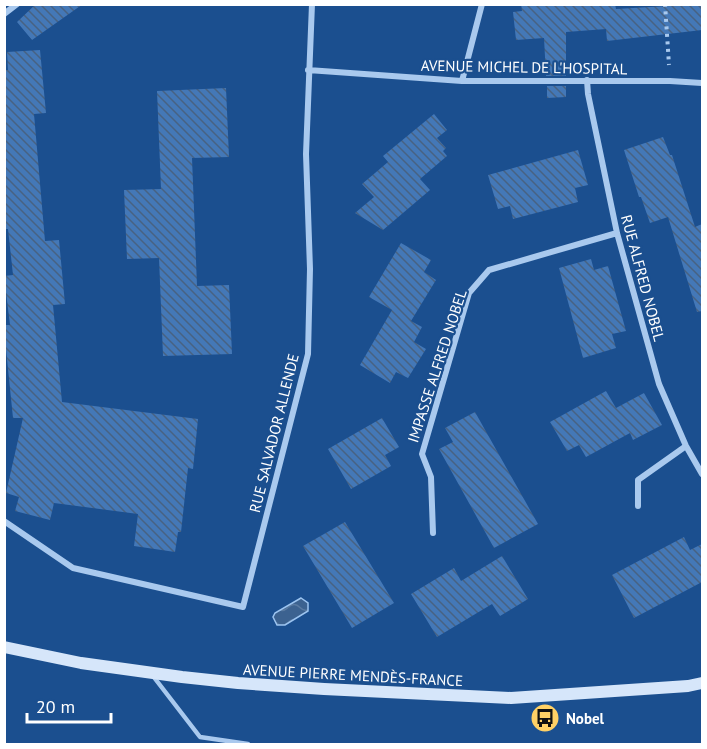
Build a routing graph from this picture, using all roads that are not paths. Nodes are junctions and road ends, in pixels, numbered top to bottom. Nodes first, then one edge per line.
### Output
1 (17, 4) edge
2 (312, 4) edge
3 (482, 4) edge
4 (4, 14) edge
5 (308, 69) junction
6 (587, 80) junction
7 (462, 81) junction
8 (702, 83) edge
9 (617, 233) junction
10 (686, 446) junction
11 (702, 474) edge
12 (638, 506) dead end
13 (4, 521) edge
14 (433, 533) dead end
15 (4, 647) edge
16 (149, 672) junction
17 (702, 683) edge
18 (248, 744) edge

1 - 4 street
2 - 5 street, RUE SALVADOR ALLENDE
3 - 7 street
5 - 7 street, AVENUE MICHEL DE L'HOSPITAL
5 - 13 street, RUE SALVADOR ALLENDE
6 - 7 street, AVENUE MICHEL DE L'HOSPITAL
6 - 8 street, AVENUE MICHEL DE L'HOSPITAL
6 - 9 street, RUE ALFRED NOBEL
9 - 10 street, RUE ALFRED NOBEL
9 - 14 street, IMPASSE ALFRED NOBEL
10 - 11 street, RUE ALFRED NOBEL
10 - 12 street
15 - 16 street, AVENUE PIERRE MENDÈS-FRANCE
16 - 17 street, AVENUE PIERRE MENDÈS-FRANCE
16 - 18 lane

